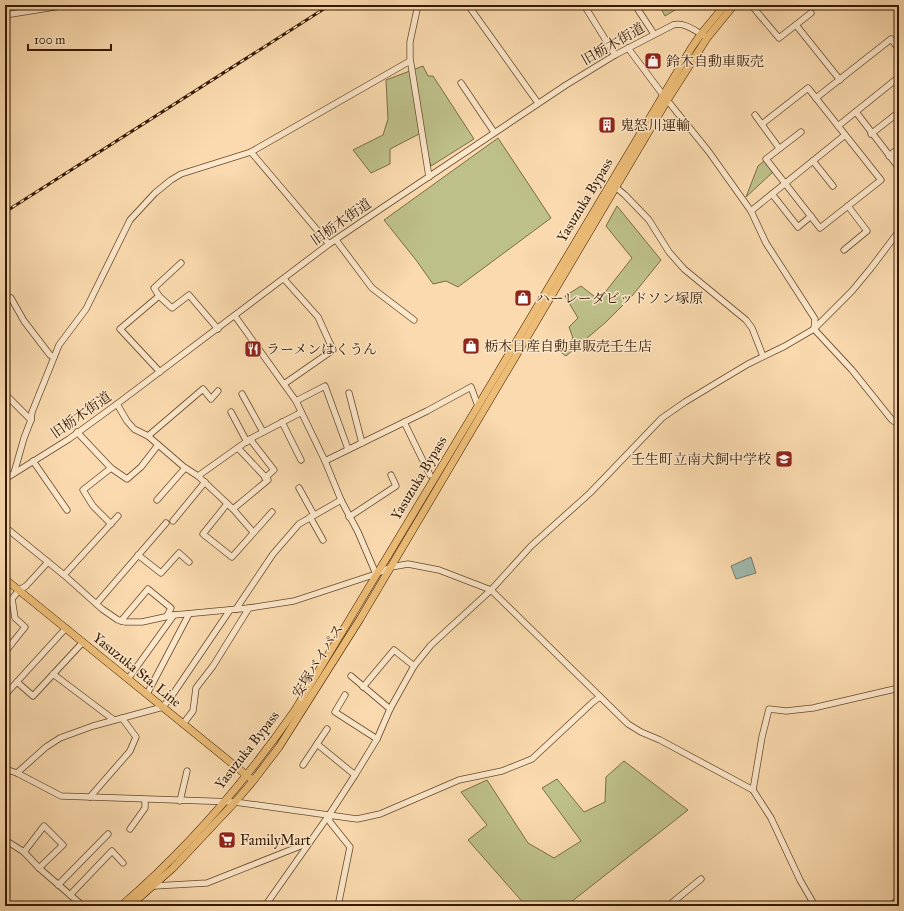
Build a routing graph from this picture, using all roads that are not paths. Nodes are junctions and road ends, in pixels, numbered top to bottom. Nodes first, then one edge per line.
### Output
1 (67, 5) edge
2 (418, 5) edge
3 (468, 5) edge
4 (584, 5) edge
5 (635, 5) edge
6 (725, 5) edge
7 (734, 5) edge
8 (751, 5) edge
9 (811, 12) dead end
10 (5, 15) edge
11 (796, 25) junction
12 (654, 34) junction
13 (704, 36) junction
14 (628, 48) junction
15 (899, 49) edge
16 (615, 55) junction
17 (410, 62) junction
18 (899, 77) edge
19 (840, 80) junction
20 (461, 83) dead end
21 (666, 97) junction
22 (816, 98) junction
23 (538, 103) junction
24 (856, 112) junction
25 (899, 112) edge
26 (755, 115) dead end
27 (762, 124) junction
28 (838, 126) junction
29 (494, 132) junction
30 (801, 132) dead end
31 (872, 134) junction
32 (845, 135) junction
33 (779, 148) junction
34 (899, 148) edge
35 (251, 152) junction
36 (889, 156) junction
37 (813, 161) junction
38 (899, 168) edge
39 (429, 176) junction
40 (786, 183) junction
41 (614, 185) junction
42 (833, 186) dead end
43 (772, 194) junction
44 (848, 206) junction
45 (752, 211) junction
46 (811, 216) junction
47 (899, 231) edge
48 (336, 240) junction
49 (329, 244) junction
50 (844, 250) dead end
51 (181, 263) dead end
52 (284, 279) junction
53 (159, 296) junction
54 (11, 298) dead end
55 (235, 316) junction
56 (414, 320) dead end
57 (218, 329) junction
58 (814, 329) junction
59 (763, 356) junction
60 (54, 357) junction
61 (160, 372) junction
62 (284, 384) junction
63 (218, 391) dead end
64 (349, 393) dead end
65 (5, 394) edge
66 (242, 394) dead end
67 (296, 401) junction
68 (117, 404) junction
69 (478, 406) junction
70 (231, 412) dead end
71 (300, 413) junction
72 (31, 420) junction
73 (282, 422) junction
74 (404, 422) junction
75 (899, 425) edge
76 (78, 432) junction
77 (263, 432) junction
78 (148, 436) junction
79 (248, 440) junction
80 (362, 443) junction
81 (158, 445) junction
82 (238, 448) junction
83 (348, 449) junction
84 (301, 460) dead end
85 (33, 461) junction
86 (325, 461) junction
87 (111, 468) junction
88 (185, 468) junction
89 (14, 473) junction
90 (391, 475) dead end
91 (430, 475) dead end
92 (198, 476) junction
93 (265, 478) junction
94 (5, 479) edge
95 (206, 482) junction
96 (299, 488) dead end
97 (157, 500) dead end
98 (341, 500) junction
99 (227, 504) junction
100 (233, 509) junction
101 (67, 510) dead end
102 (272, 512) dead end
103 (118, 516) dead end
104 (312, 516) junction
105 (349, 518) junction
106 (173, 521) dead end
107 (166, 523) dead end
108 (111, 524) junction
109 (5, 527) edge
110 (253, 532) junction
111 (323, 540) dead end
112 (138, 555) junction
113 (48, 562) junction
114 (189, 562) dead end
115 (391, 567) junction
116 (376, 574) junction
117 (64, 575) junction
118 (5, 578) edge
119 (19, 590) junction
120 (491, 590) junction
121 (97, 604) junction
122 (249, 608) junction
123 (233, 610) junction
124 (189, 614) junction
125 (174, 615) junction
126 (167, 616) junction
127 (121, 621) junction
128 (66, 628) junction
129 (82, 642) junction
130 (5, 652) edge
131 (414, 666) junction
132 (53, 674) junction
133 (351, 676) dead end
134 (128, 679) junction
135 (17, 682) junction
136 (363, 687) junction
137 (899, 688) edge
138 (147, 694) junction
139 (345, 695) dead end
140 (5, 696) edge
141 (600, 697) junction
142 (163, 707) junction
143 (390, 709) junction
144 (122, 718) junction
145 (114, 720) junction
146 (183, 724) junction
147 (327, 729) dead end
148 (377, 739) junction
149 (317, 744) junction
150 (303, 765) dead end
151 (5, 769) edge
152 (187, 771) dead end
153 (17, 773) junction
154 (355, 774) junction
155 (246, 775) junction
156 (253, 781) junction
157 (753, 790) junction
158 (90, 797) junction
159 (145, 800) junction
160 (180, 801) junction
161 (224, 802) junction
162 (235, 802) junction
163 (329, 815) junction
164 (130, 829) dead end
165 (108, 834) dead end
166 (5, 840) edge
167 (309, 843) junction
168 (24, 852) junction
169 (123, 863) dead end
170 (39, 868) junction
171 (701, 879) dead end
172 (58, 885) junction
173 (154, 886) junction
174 (70, 895) junction
175 (83, 906) edge
176 (121, 906) edge
177 (130, 906) edge
178 (265, 906) edge
179 (338, 906) edge
180 (668, 906) edge
181 (815, 906) edge

1 - 10 street
2 - 17 street
3 - 23 street
4 - 16 street
5 - 12 street
6 - 13 main road
7 - 13 main road
8 - 11 street
9 - 11 street
11 - 19 street
12 - 13 street, 旧栃木街道
12 - 14 street, 旧栃木街道
13 - 21 main road, Yasuzuka Bypass
14 - 16 street, 旧栃木街道
14 - 21 street
15 - 19 street
16 - 23 street, 旧栃木街道
17 - 35 street
17 - 39 street
18 - 24 street
19 - 22 street
20 - 29 street
21 - 41 main road, Yasuzuka Bypass
21 - 45 street
22 - 27 street
22 - 28 street
23 - 29 street, 旧栃木街道
24 - 28 street
24 - 31 street
25 - 31 street
26 - 27 street
27 - 33 street
28 - 32 street
29 - 39 street, 旧栃木街道
30 - 33 street
31 - 36 street
32 - 37 street
32 - 44 street
33 - 40 street
34 - 36 street
35 - 49 street
35 - 60 street
36 - 38 street
37 - 40 street
37 - 42 street
39 - 48 street, 旧栃木街道
40 - 43 street
40 - 46 street
41 - 59 street
41 - 69 main road, Yasuzuka Bypass
41 - 115 main road, Yasuzuka Bypass
43 - 45 street
43 - 46 street
44 - 46 street
44 - 50 street
45 - 58 street
47 - 58 street
48 - 49 street, 旧栃木街道
48 - 56 street
49 - 52 street, 旧栃木街道
51 - 53 street
52 - 55 street, 旧栃木街道
52 - 62 street
53 - 57 street
53 - 61 street
54 - 60 street
55 - 57 street, 旧栃木街道
55 - 62 street
57 - 61 street, 旧栃木街道
58 - 59 street
58 - 75 street
59 - 120 street
60 - 72 street
61 - 68 street, 旧栃木街道
62 - 67 street
63 - 78 street
64 - 80 street
65 - 72 street
66 - 77 street
67 - 71 street
67 - 83 street
68 - 76 street, 旧栃木街道
68 - 78 street
69 - 74 street
69 - 116 main road, Yasuzuka Bypass
70 - 79 street
71 - 73 street
71 - 86 street
72 - 89 street
73 - 77 street
73 - 84 street
74 - 80 street
74 - 91 street
76 - 85 street, 旧栃木街道
76 - 87 street
77 - 79 street
78 - 81 street
79 - 82 street
79 - 93 street
80 - 83 street
81 - 87 street
81 - 88 street
82 - 92 street
82 - 93 street
83 - 86 street
85 - 89 street, 旧栃木街道
85 - 101 street
86 - 98 street
87 - 108 street
88 - 92 street
88 - 97 street
89 - 94 street, 旧栃木街道
90 - 105 street
92 - 95 street
93 - 100 street
95 - 99 street
95 - 106 street
96 - 104 street
98 - 104 street
98 - 105 street
99 - 100 street
99 - 110 street
100 - 110 street
102 - 110 street
103 - 108 street
104 - 111 street
104 - 123 street
105 - 116 street
107 - 112 street
108 - 117 street
109 - 113 street
112 - 114 street
112 - 121 street
113 - 117 street
113 - 119 street
115 - 116 street
115 - 120 street
115 - 156 main road, 安塚バイパス
116 - 122 street
116 - 155 main road, Yasuzuka Bypass
117 - 121 street
118 - 119 main road, Yasuzuka Sta. Line
119 - 128 main road, Yasuzuka Sta. Line
119 - 130 street
120 - 131 street
120 - 141 street
121 - 127 street
122 - 123 street
122 - 146 street
123 - 124 street
123 - 142 street
124 - 125 street
124 - 138 street
125 - 126 street
125 - 134 street
126 - 127 street
126 - 127 street
128 - 129 main road, Yasuzuka Sta. Line
128 - 135 street
129 - 132 street
129 - 134 main road, Yasuzuka Sta. Line
131 - 136 street
131 - 143 street
132 - 135 street
132 - 145 street
133 - 136 street
134 - 138 main road, Yasuzuka Sta. Line
135 - 140 street
136 - 143 street
137 - 157 street
138 - 142 main road, Yasuzuka Sta. Line
139 - 148 street
141 - 157 street
141 - 163 street
142 - 144 street
142 - 146 main road, Yasuzuka Sta. Line
143 - 148 street
144 - 145 street
144 - 158 street
145 - 153 street
146 - 155 main road, Yasuzuka Sta. Line
147 - 149 street
148 - 154 street
149 - 150 street
149 - 154 street
151 - 153 street
152 - 160 street
153 - 158 street
154 - 163 street
155 - 156 main road, Yasuzuka Sta. Line
155 - 161 main road, Yasuzuka Bypass
156 - 162 main road, 安塚バイパス
157 - 181 street
158 - 159 street
159 - 160 street
159 - 164 street
160 - 161 street
161 - 162 street
161 - 176 main road, Yasuzuka Bypass
162 - 163 street
162 - 173 main road, 安塚バイパス
163 - 167 street
163 - 179 street
165 - 172 street
166 - 168 street
167 - 173 street
167 - 178 street
168 - 170 street
168 - 170 street
169 - 174 street
170 - 172 street
171 - 180 street
172 - 174 street
173 - 177 main road, 安塚バイパス
174 - 175 street

